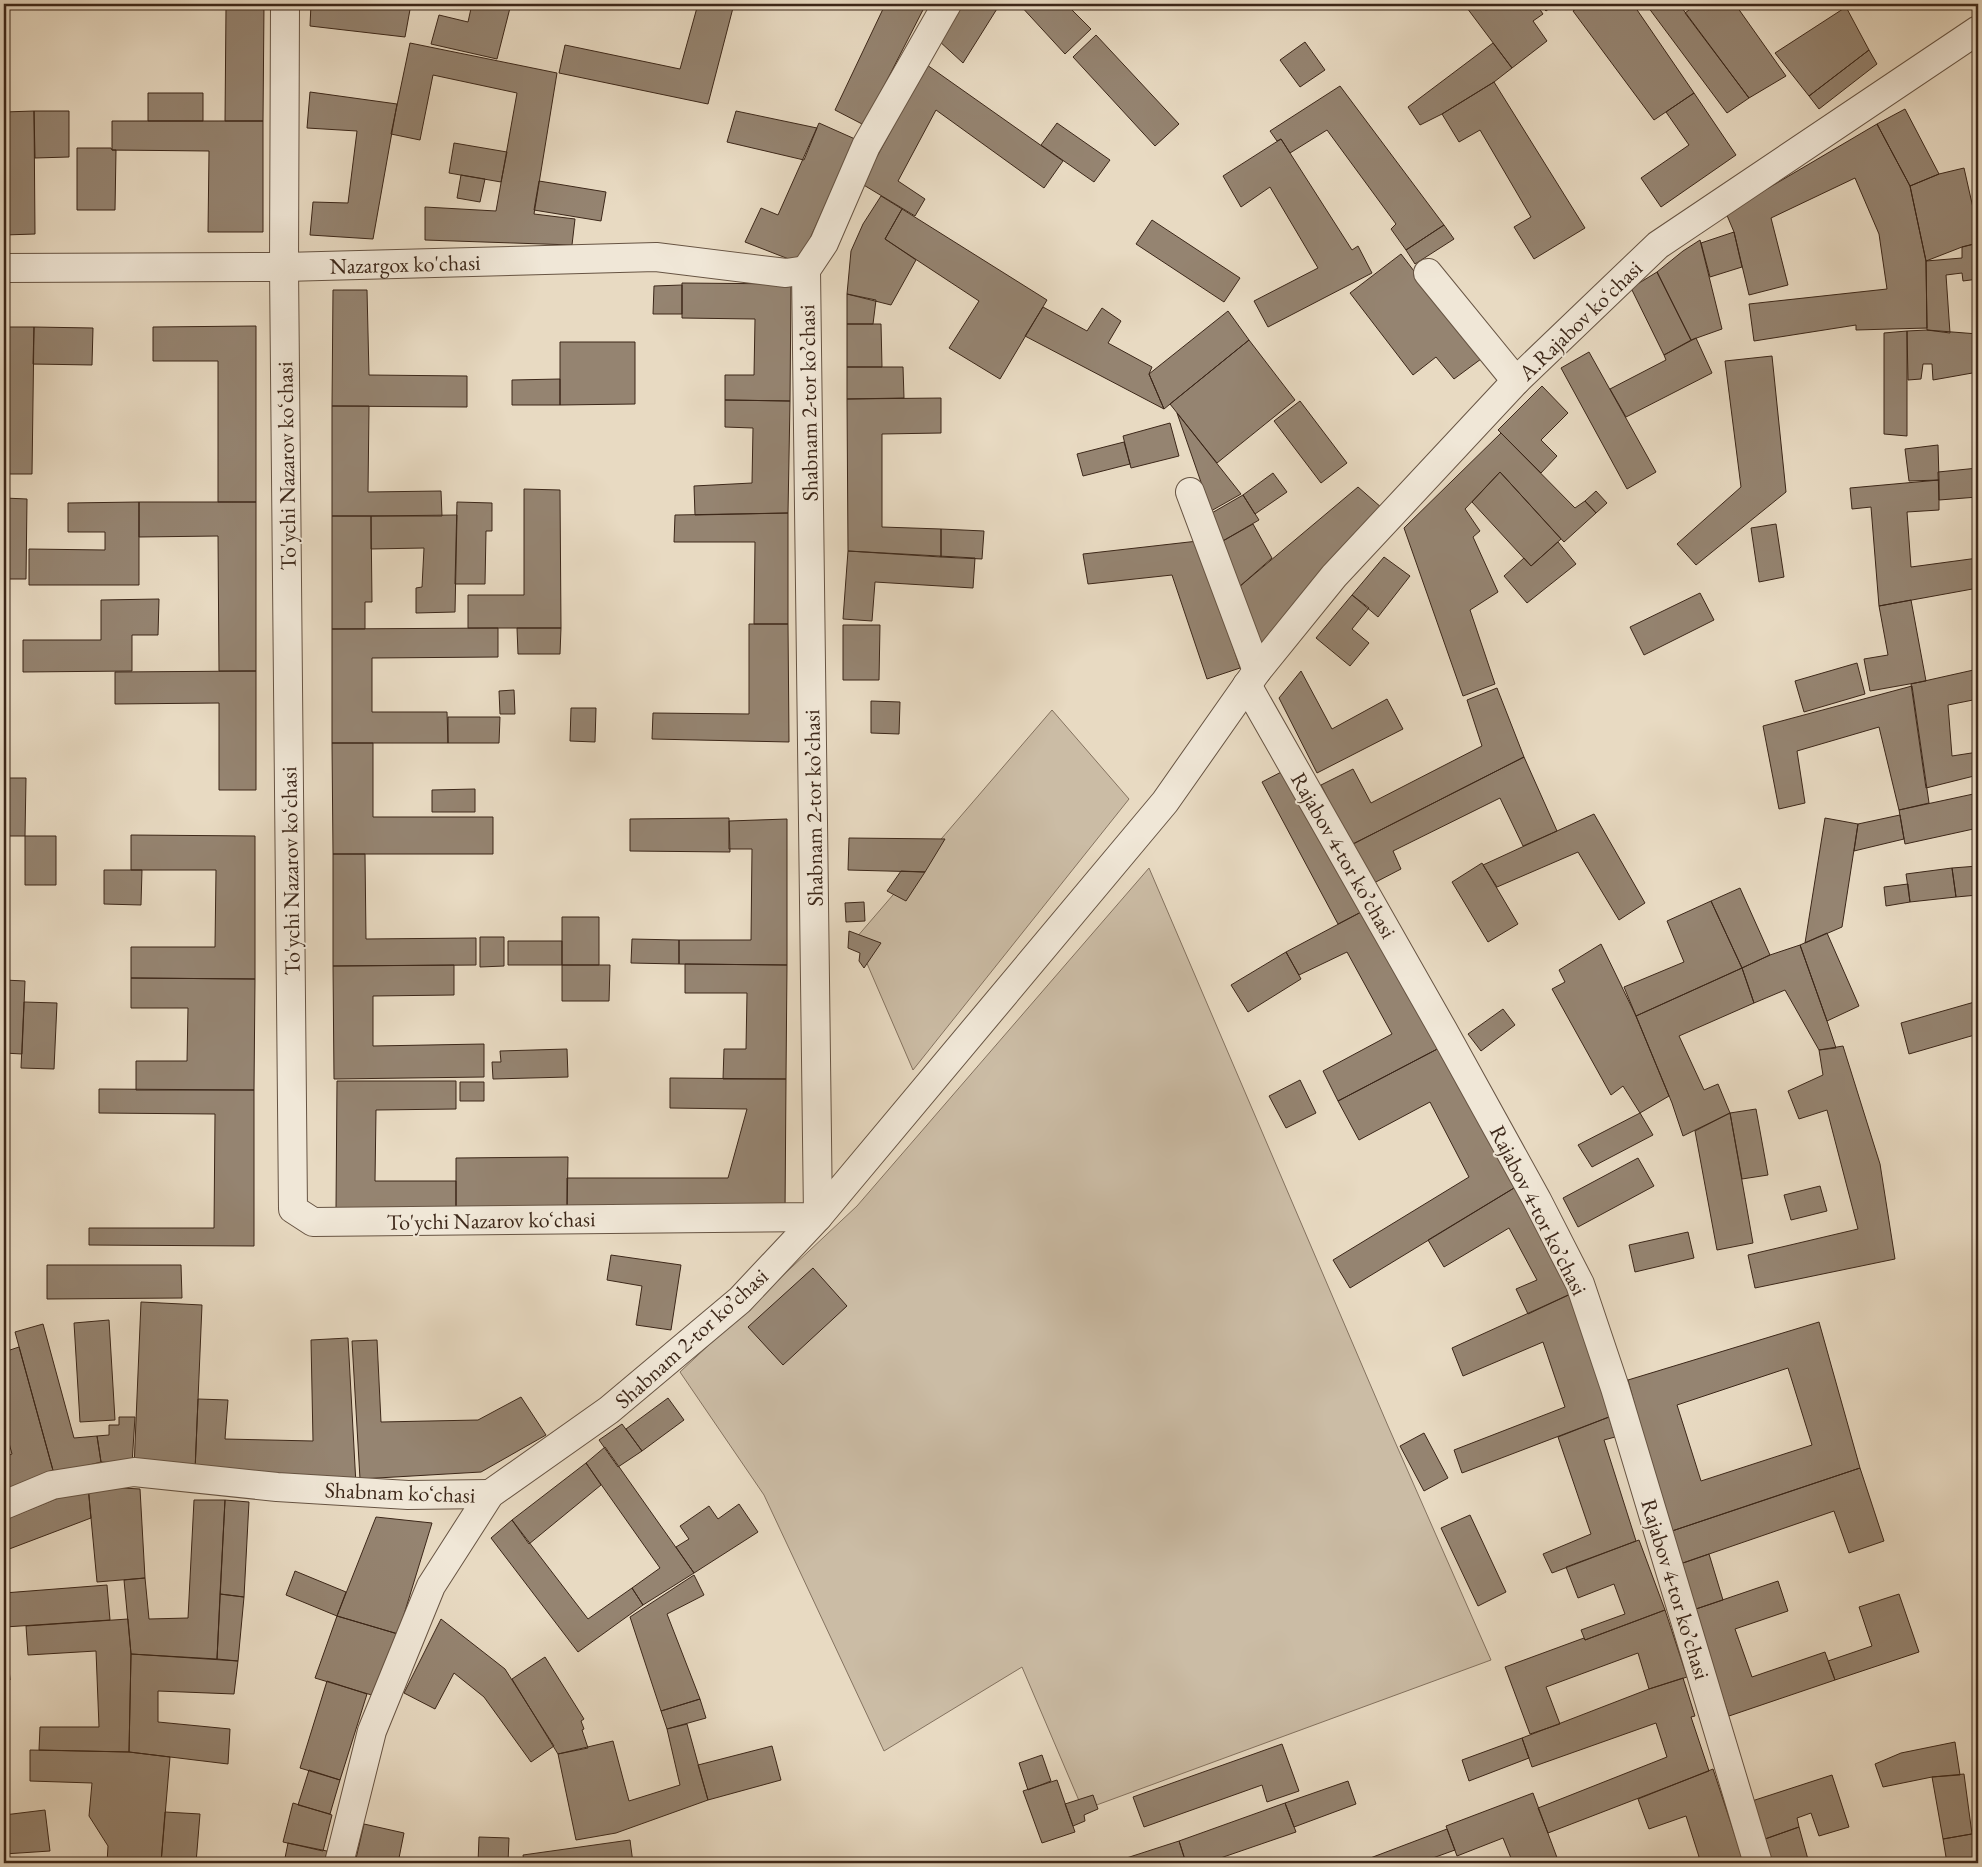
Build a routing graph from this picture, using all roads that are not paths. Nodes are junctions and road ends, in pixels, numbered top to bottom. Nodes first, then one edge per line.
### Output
1 (285, 4) edge
2 (948, 4) edge
3 (1978, 30) edge
4 (284, 267) junction
5 (4, 268) edge
6 (806, 270) junction
7 (1428, 273) dead end
8 (1516, 381) junction
9 (1190, 492) dead end
10 (1252, 678) junction
11 (818, 1217) junction
12 (490, 1494) junction
13 (4, 1505) edge
14 (339, 1863) edge
15 (1758, 1863) edge

1 - 4 street, To'ychi Nazarov koʻchasi
2 - 6 street
3 - 8 street, A.Rajabov koʻchasi
4 - 5 street, Nazargox ko'chasi
4 - 6 street, Nazargox ko'chasi
4 - 11 street, To'ychi Nazarov koʻchasi
6 - 11 street, Shabnam 2-tor koʼchasi
7 - 8 street
8 - 10 street, A.Rajabov koʻchasi
9 - 10 street, Rajabov 4-tor koʼchasi
10 - 11 street, A.Rajabov koʻchasi
10 - 15 street, Rajabov 4-tor koʼchasi
11 - 12 street, Shabnam 2-tor koʼchasi
12 - 13 street, Shabnam koʻchasi
12 - 14 street, Shabnam koʻchasi

